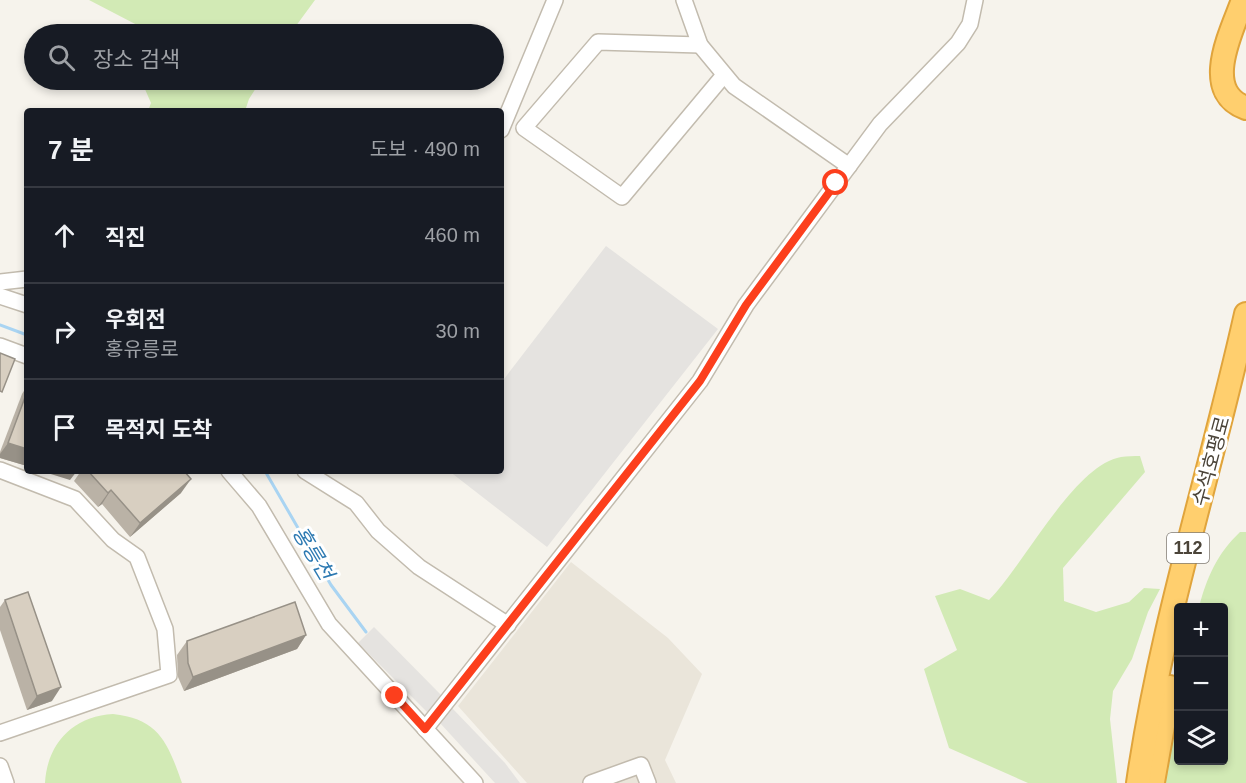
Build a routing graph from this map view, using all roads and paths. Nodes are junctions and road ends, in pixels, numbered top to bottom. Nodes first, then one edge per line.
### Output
1 (555, 0) edge
2 (684, 0) edge
3 (975, 0) edge
4 (1243, 0) edge
5 (700, 45) junction
6 (724, 75) junction
7 (1246, 108) edge
8 (504, 124) edge
9 (524, 128) junction
10 (849, 166) junction
11 (24, 279) edge
12 (0, 282) edge
13 (0, 296) edge
14 (24, 304) edge
15 (1246, 314) edge
16 (0, 346) edge
17 (24, 355) edge
18 (1246, 375) edge
19 (0, 470) edge
20 (232, 474) edge
21 (310, 474) edge
22 (1190, 603) edge
23 (508, 625) junction
24 (1178, 657) edge
25 (429, 724) junction
26 (0, 733) edge
27 (0, 766) edge
28 (6, 783) edge
29 (475, 783) edge
30 (591, 783) edge
31 (648, 783) edge
32 (1138, 783) edge
33 (1153, 783) edge

1 - 8 street
2 - 5 street
3 - 10 street
4 - 7 highway
5 - 6 street
5 - 9 street
6 - 9 street
6 - 10 street
8 - 9 street
10 - 23 street
11 - 12 street
13 - 14 street
15 - 32 highway, 수석호평로 / 112
16 - 17 street
18 - 22 highway, 수석호평로 / 112
19 - 26 street
20 - 25 street
21 - 23 street
23 - 25 street
24 - 33 highway
25 - 29 street
27 - 28 street
30 - 31 street

